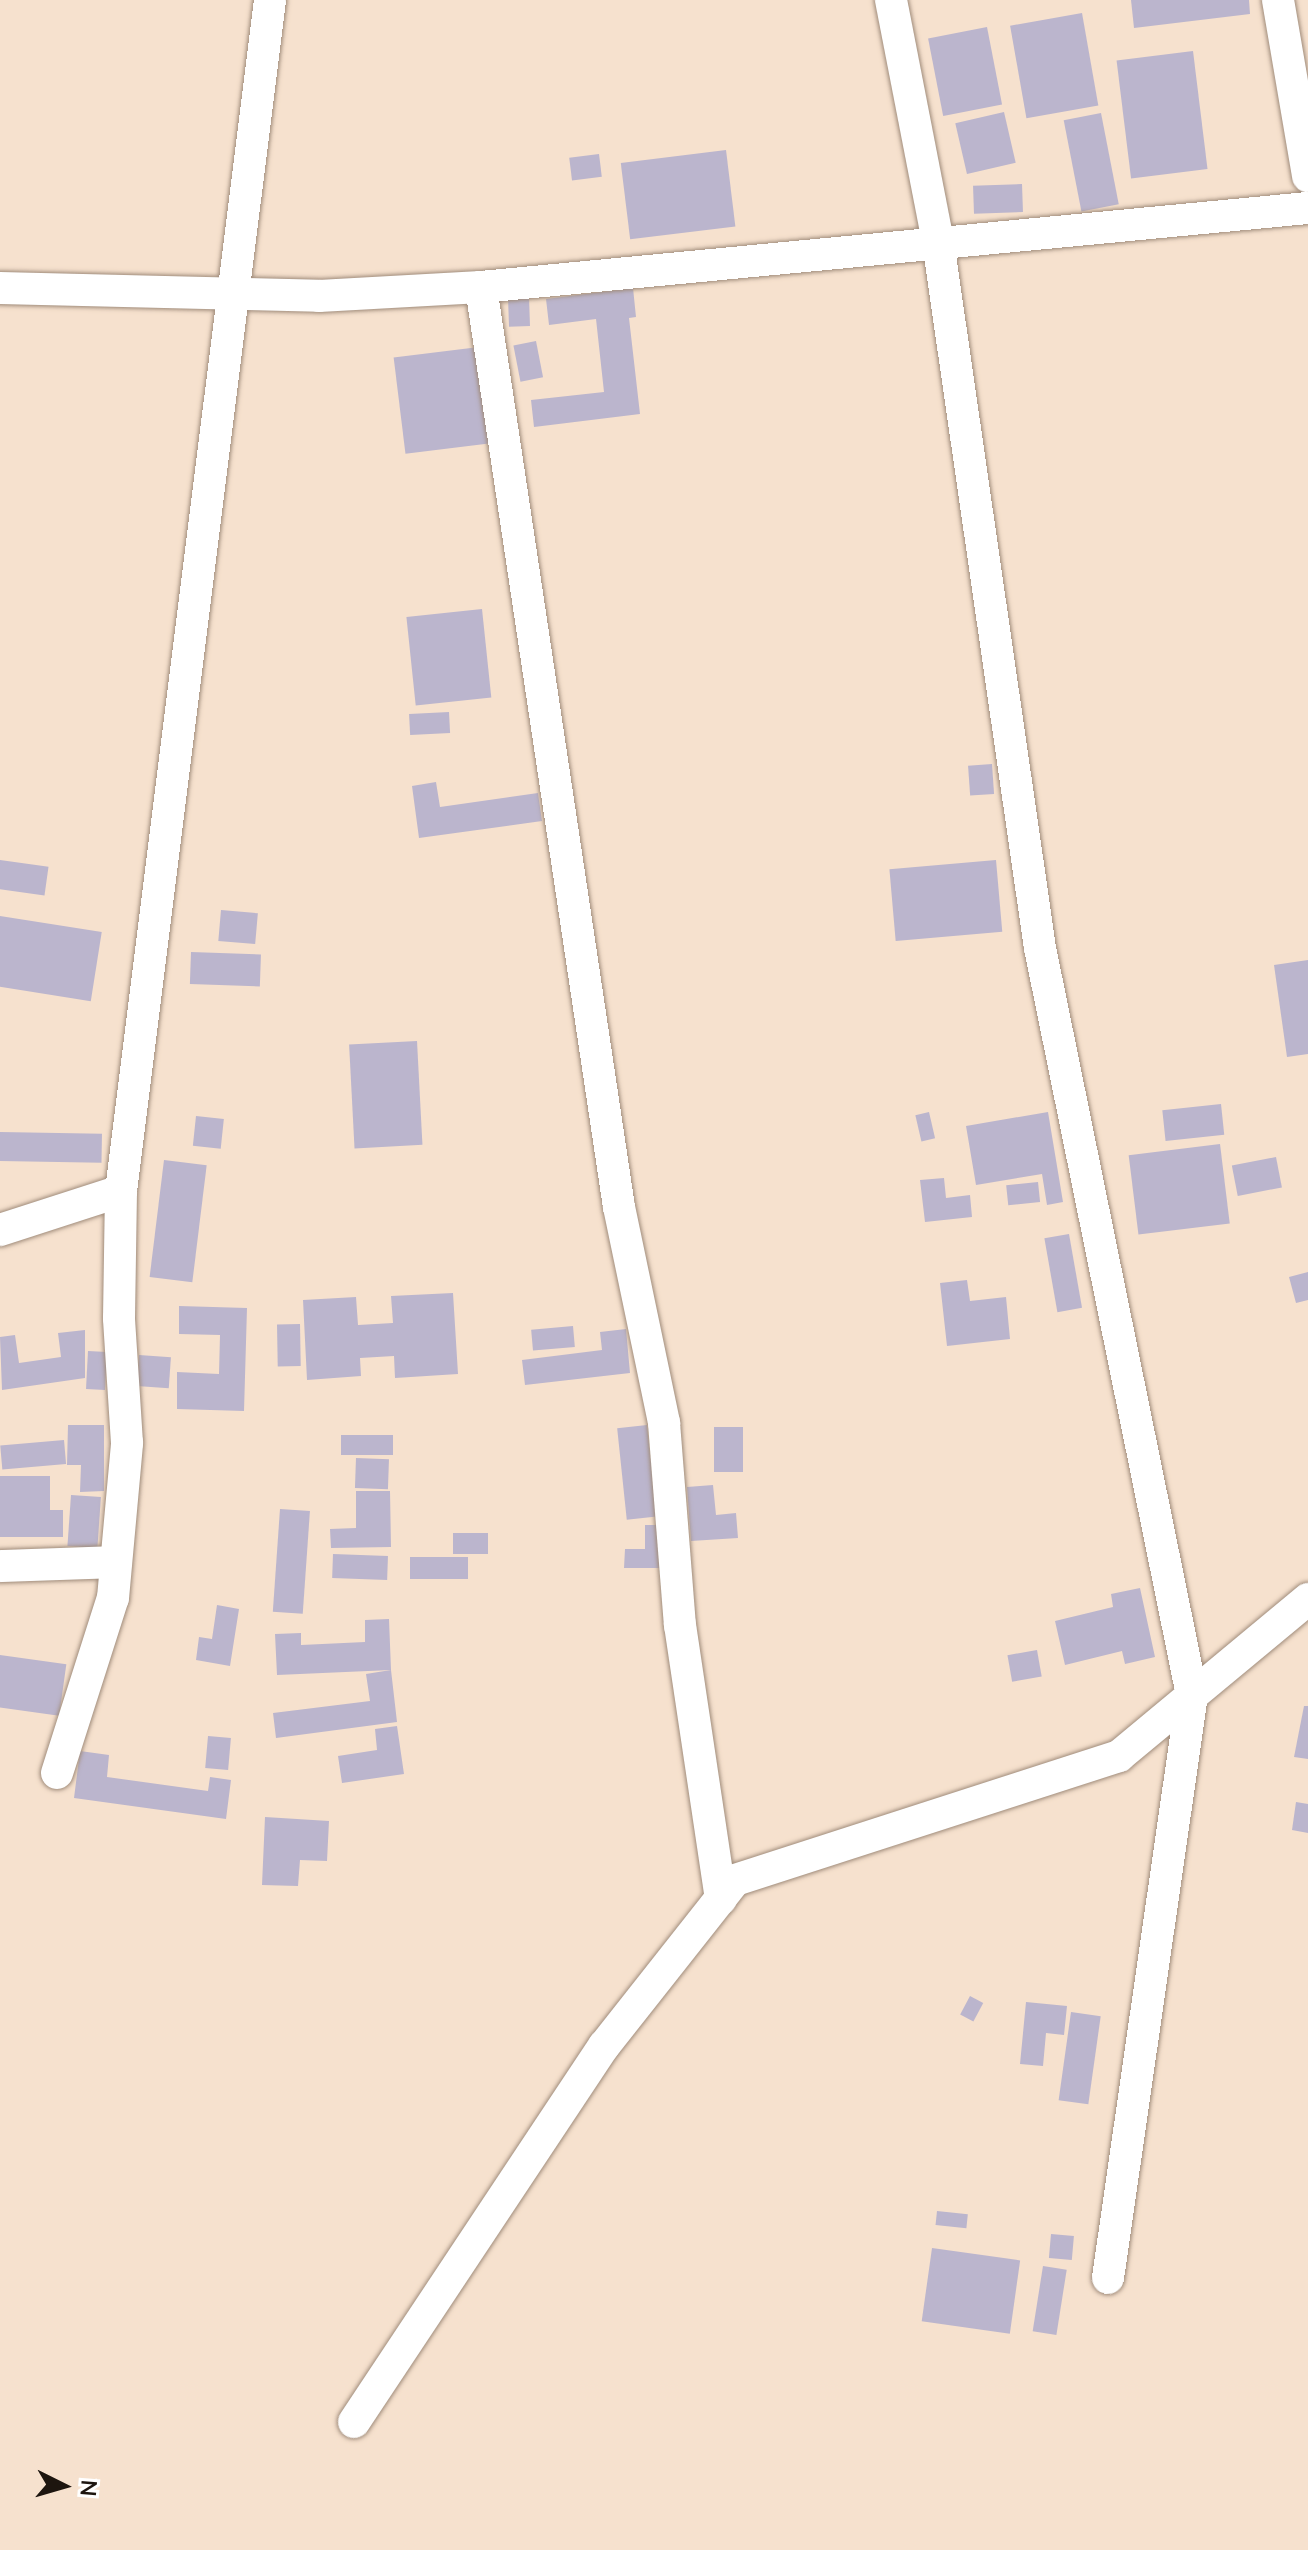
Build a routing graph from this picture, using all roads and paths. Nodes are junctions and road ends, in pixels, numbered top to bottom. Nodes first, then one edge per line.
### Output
1 (270, 0) edge
2 (891, 0) edge
3 (1278, 0) edge
4 (1308, 176) edge
5 (1308, 208) edge
6 (938, 242) junction
7 (481, 287) junction
8 (0, 288) edge
9 (231, 294) junction
10 (121, 1191) junction
11 (0, 1230) edge
12 (116, 1562) junction
13 (0, 1566) edge
14 (1308, 1599) edge
15 (1192, 1695) junction
16 (57, 1773) dead end
17 (721, 1899) junction
18 (1108, 2278) dead end
19 (354, 2422) dead end

1 - 9 street
2 - 6 street
3 - 4 street
5 - 6 street
6 - 7 street
6 - 15 street
7 - 9 street
7 - 17 street
8 - 9 street
9 - 10 street
10 - 11 street
10 - 12 street
12 - 13 street
12 - 16 street
14 - 15 street
15 - 17 street
15 - 18 street
17 - 19 street

